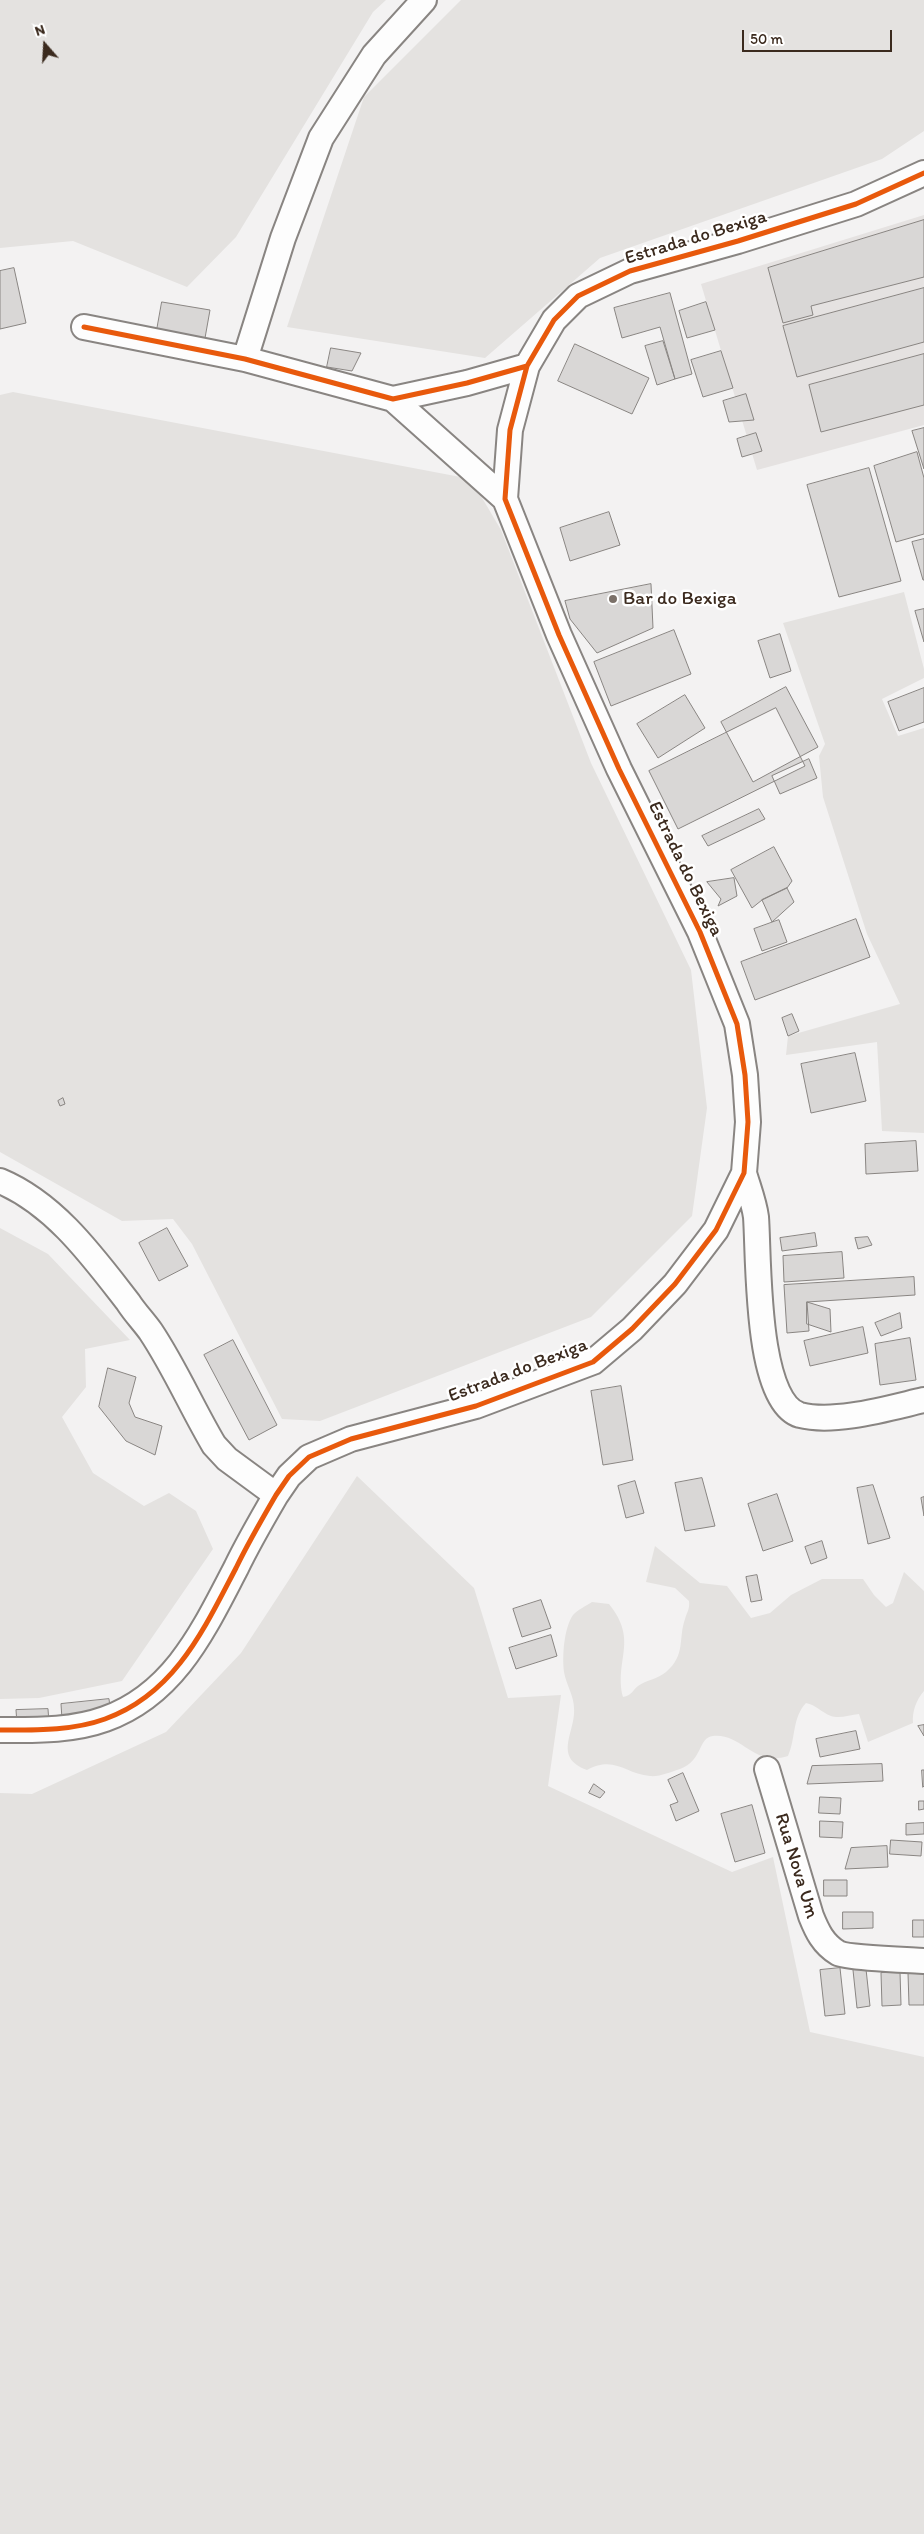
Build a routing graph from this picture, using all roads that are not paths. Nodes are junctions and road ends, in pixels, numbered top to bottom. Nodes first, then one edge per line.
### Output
1 (424, 0) edge
2 (924, 173) edge
3 (84, 327) dead end
4 (245, 359) junction
5 (527, 366) junction
6 (393, 399) junction
7 (505, 499) junction
8 (744, 1172) junction
9 (0, 1181) edge
10 (924, 1400) edge
11 (276, 1495) junction
12 (0, 1730) edge
13 (767, 1769) dead end
14 (924, 1961) edge

1 - 4 street
2 - 5 street, Estrada do Bexiga
3 - 4 street
4 - 6 street
5 - 6 street
5 - 7 street, Estrada do Bexiga
6 - 7 street
7 - 8 street, Estrada do Bexiga
8 - 10 street
8 - 11 street, Estrada do Bexiga
9 - 11 street
11 - 12 street, Estrada do Bexiga
13 - 14 street, Rua Nova Um

